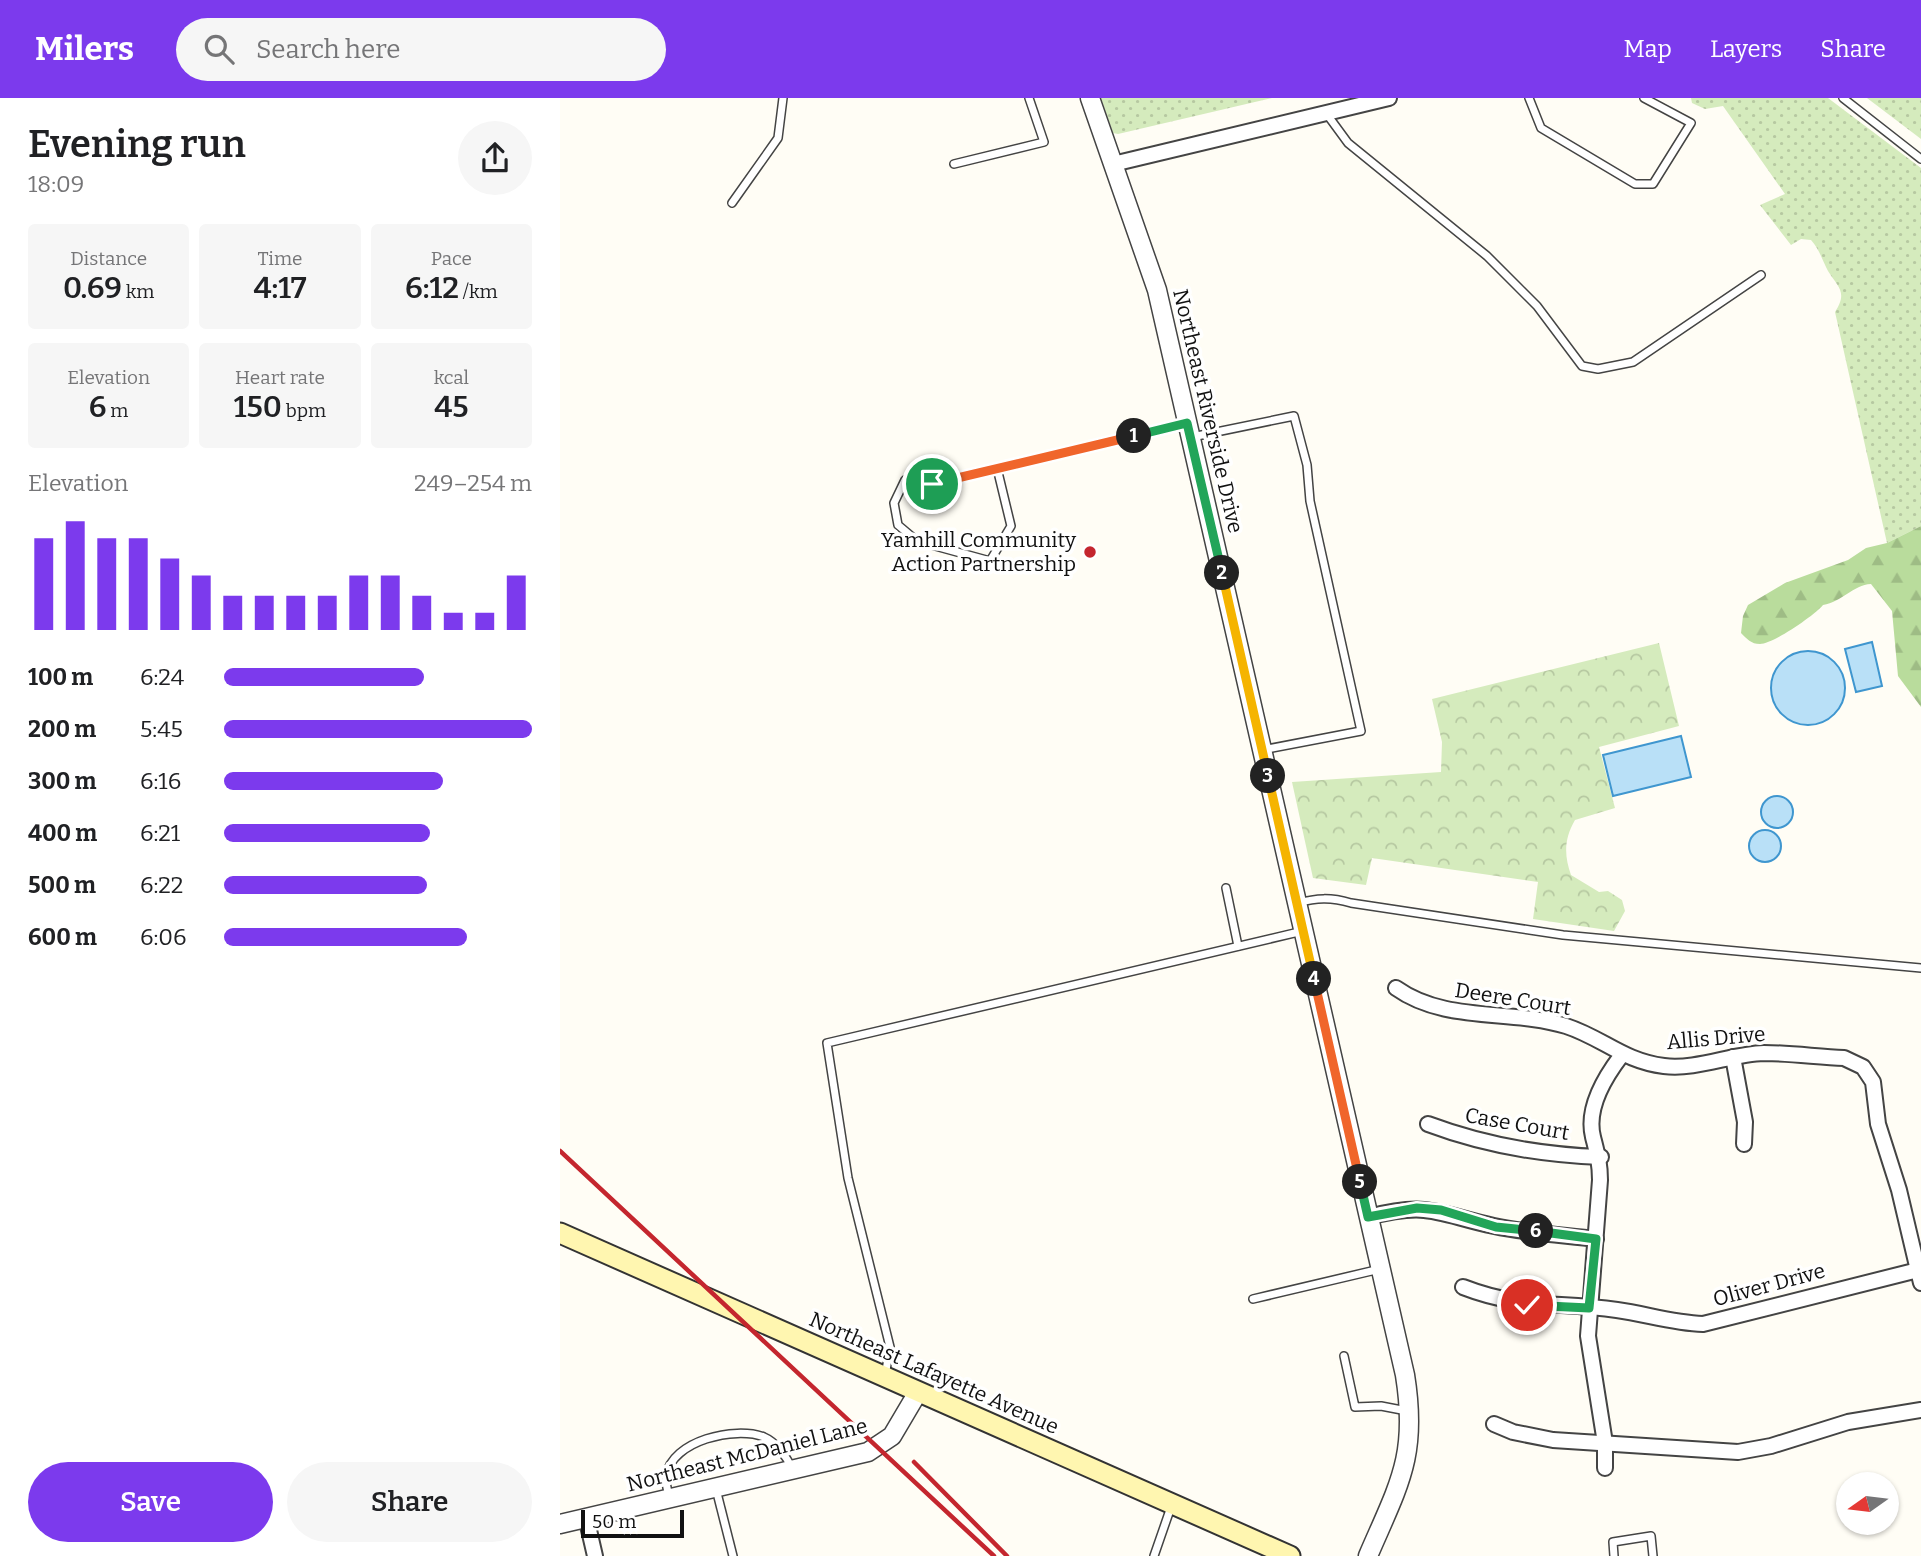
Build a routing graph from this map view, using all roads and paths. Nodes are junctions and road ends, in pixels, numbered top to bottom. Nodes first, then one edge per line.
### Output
1 (783, 98) edge
2 (1028, 98) edge
3 (1090, 98) edge
4 (1389, 98) edge
5 (1529, 98) edge
6 (1644, 98) edge
7 (1843, 98) edge
8 (1326, 113) junction
9 (1921, 159) edge
10 (954, 164) dead end
11 (1113, 164) junction
12 (732, 203) dead end
13 (1761, 275) dead end
14 (1189, 431) junction
15 (997, 468) junction
16 (1262, 750) junction
17 (1226, 888) dead end
18 (1297, 903) junction
19 (1303, 930) junction
20 (1238, 946) junction
21 (1921, 968) edge
22 (1396, 989) dead end
23 (1621, 1056) junction
24 (1733, 1057) junction
25 (1428, 1124) dead end
26 (1744, 1144) dead end
27 (1601, 1157) junction
28 (1368, 1217) junction
29 (560, 1233) edge
30 (1596, 1239) junction
31 (1380, 1269) junction
32 (1919, 1277) edge
33 (1463, 1286) dead end
34 (1253, 1299) dead end
35 (1589, 1308) junction
36 (1344, 1356) dead end
37 (885, 1377) junction
38 (918, 1392) junction
39 (1921, 1410) edge
40 (1411, 1411) junction
41 (1494, 1424) dead end
42 (1605, 1443) junction
43 (1605, 1468) dead end
44 (793, 1469) junction
45 (715, 1488) junction
46 (669, 1498) junction
47 (1172, 1504) junction
48 (586, 1517) junction
49 (560, 1524) edge
50 (595, 1556) edge
51 (733, 1556) edge
52 (1154, 1556) edge
53 (1290, 1556) edge
54 (1368, 1556) edge
55 (1614, 1556) edge
56 (1653, 1556) edge

1 - 12 lane
2 - 10 lane
3 - 11 street, Northeast Riverside Drive
4 - 8 street
5 - 6 lane
7 - 9 lane
8 - 11 street
8 - 13 lane
11 - 14 street, Northeast Riverside Drive
14 - 15 lane
14 - 16 street, Northeast Riverside Drive
14 - 16 lane
15 - 15 lane
16 - 18 street, Northeast Riverside Drive
17 - 20 lane
18 - 19 street, Northeast Riverside Drive
18 - 21 lane
19 - 20 lane
19 - 28 street, Northeast Riverside Drive
20 - 37 lane
22 - 23 street, Deere Court
23 - 24 street, Allis Drive
23 - 27 street
24 - 26 street
24 - 32 street, Allis Drive
25 - 27 street, Case Court
27 - 30 street
28 - 30 street
28 - 31 street, Northeast Riverside Drive
29 - 37 main road, Northeast Lafayette Avenue
30 - 35 street
31 - 34 lane
31 - 40 street, Northeast Riverside Drive
32 - 35 street, Oliver Drive
33 - 35 street, Oliver Drive
35 - 42 street
36 - 40 lane
37 - 38 main road, Northeast Lafayette Avenue
38 - 44 street, Northeast McDaniel Lane
38 - 47 main road, Northeast Lafayette Avenue
39 - 42 street
40 - 54 street, Northeast Riverside Drive
41 - 42 street
42 - 43 street
44 - 45 street, Northeast McDaniel Lane
44 - 46 lane
45 - 46 street, Northeast McDaniel Lane
45 - 51 lane
46 - 48 street, Northeast McDaniel Lane
47 - 52 lane
47 - 53 main road, Northeast Lafayette Avenue
48 - 49 street, Northeast McDaniel Lane
48 - 50 street
55 - 56 lane

